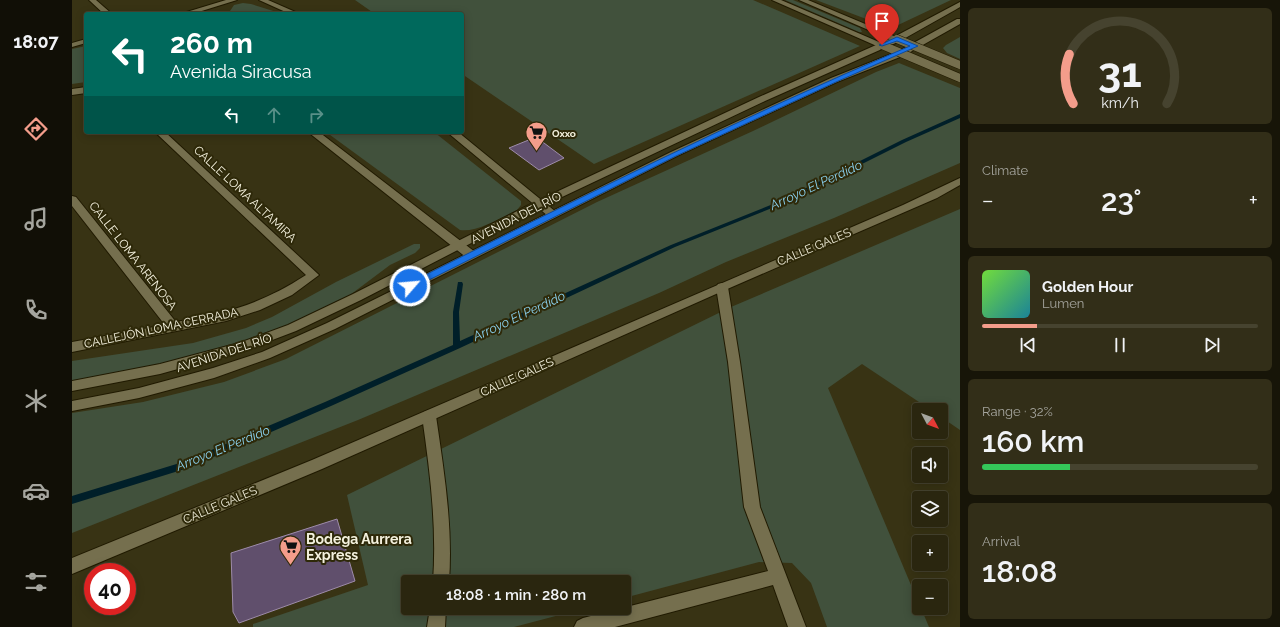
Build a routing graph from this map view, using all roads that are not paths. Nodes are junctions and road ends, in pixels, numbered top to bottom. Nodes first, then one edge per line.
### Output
1 (92, 0) edge
2 (201, 0) edge
3 (234, 0) edge
4 (262, 0) edge
5 (775, 0) edge
6 (802, 0) edge
7 (960, 4) edge
8 (211, 6) junction
9 (106, 12) edge
10 (191, 12) edge
11 (213, 12) edge
12 (291, 12) edge
13 (960, 21) edge
14 (897, 39) junction
15 (84, 41) edge
16 (72, 44) edge
17 (882, 45) junction
18 (915, 46) junction
19 (902, 52) junction
20 (960, 65) edge
21 (960, 78) edge
22 (84, 90) edge
23 (72, 92) edge
24 (162, 134) edge
25 (316, 134) edge
26 (454, 134) edge
27 (960, 181) edge
28 (72, 199) edge
29 (539, 204) junction
30 (552, 214) junction
31 (458, 245) junction
32 (470, 255) junction
33 (313, 275) joint
34 (722, 287) junction
35 (174, 328) junction
36 (72, 347) edge
37 (72, 386) edge
38 (72, 406) edge
39 (429, 416) junction
40 (72, 566) edge
41 (442, 575) edge
42 (779, 576) junction
43 (437, 615) edge
44 (436, 627) edge
45 (584, 627) edge
46 (797, 627) edge

1 - 9 street
2 - 8 street
3 - 8 street
4 - 12 street
5 - 17 street
6 - 14 street
7 - 14 street, AVENIDA DEL RÍO
8 - 10 street
8 - 11 street
13 - 18 street, AVENIDA DEL RÍO
14 - 17 street, AVENIDA DEL RÍO
14 - 18 street, bridge
15 - 16 street
17 - 19 street, bridge
17 - 29 street, AVENIDA DEL RÍO
18 - 19 street, AVENIDA DEL RÍO
18 - 20 street, bridge
19 - 21 street, bridge
19 - 30 street, AVENIDA DEL RÍO
22 - 23 street
24 - 33 street, CALLE LOMA ALTAMIRA
25 - 31 street
26 - 29 street
27 - 34 street, CALLE GALES
28 - 35 street, CALLE LOMA ARENOSA
29 - 30 street
29 - 31 street, AVENIDA DEL RÍO
30 - 32 street, AVENIDA DEL RÍO
31 - 32 street
31 - 37 street, AVENIDA DEL RÍO
32 - 38 street, AVENIDA DEL RÍO
33 - 35 street, CALLEJÓN LOMA CERRADA
34 - 39 street, CALLE GALES
34 - 42 street
35 - 36 street, CALLEJÓN LOMA CERRADA
39 - 40 street, CALLE GALES
39 - 41 street
42 - 45 street
42 - 46 street
43 - 44 street

